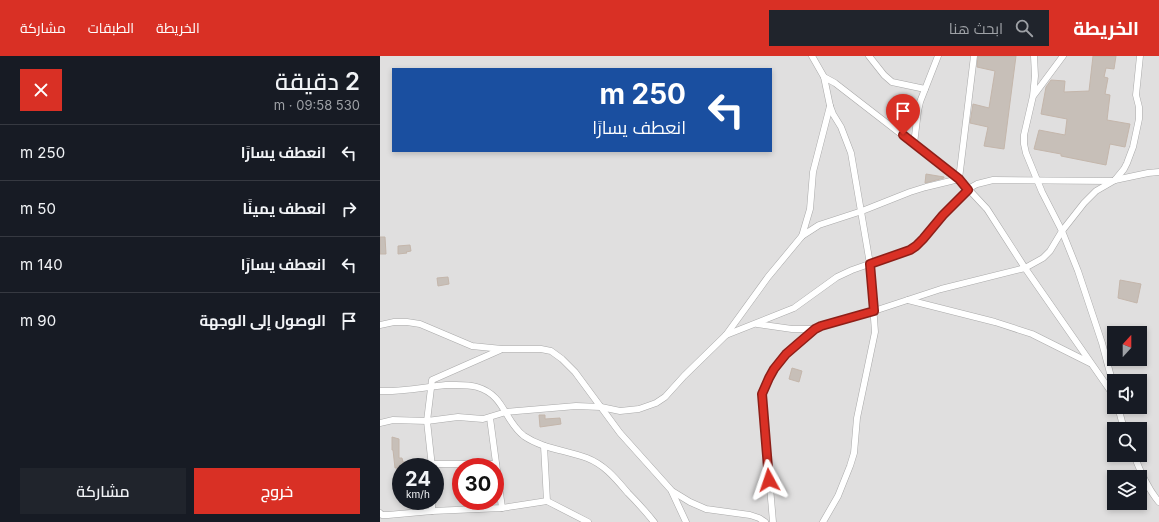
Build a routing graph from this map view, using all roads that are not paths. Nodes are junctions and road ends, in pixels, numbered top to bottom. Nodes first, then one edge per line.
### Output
1 (812, 56) edge
2 (938, 56) edge
3 (974, 56) edge
4 (1034, 56) edge
5 (1063, 56) edge
6 (1140, 56) edge
7 (871, 57) edge
8 (824, 77) junction
9 (925, 89) junction
10 (1033, 96) junction
11 (830, 106) junction
12 (914, 144) junction
13 (1159, 172) edge
14 (959, 179) junction
15 (1037, 180) junction
16 (1113, 180) junction
17 (968, 190) junction
18 (862, 211) junction
19 (1062, 231) junction
20 (802, 236) junction
21 (870, 264) junction
22 (1024, 268) junction
23 (908, 300) junction
24 (874, 311) junction
25 (755, 324) junction
26 (380, 325) edge
27 (815, 329) junction
28 (726, 335) junction
29 (502, 349) junction
30 (1092, 364) junction
31 (1110, 374) edge
32 (431, 386) junction
33 (1107, 386) edge
34 (380, 391) edge
35 (601, 407) junction
36 (506, 412) junction
37 (490, 418) junction
38 (427, 421) junction
39 (380, 423) edge
40 (544, 446) junction
41 (431, 458) edge
42 (495, 458) edge
43 (1137, 462) edge
44 (672, 491) junction
45 (547, 501) junction
46 (1159, 502) edge
47 (504, 508) edge
48 (455, 510) edge
49 (432, 511) joint
50 (380, 513) edge
51 (588, 522) edge
52 (654, 522) edge
53 (686, 522) edge
54 (765, 522) edge
55 (773, 522) edge
56 (823, 522) edge

1 - 8 street
2 - 9 street
3 - 14 street
4 - 10 street
5 - 10 street
6 - 16 street
7 - 9 street
8 - 11 street
8 - 12 street
9 - 12 street
10 - 15 street
11 - 18 street
11 - 20 street
12 - 14 street
13 - 16 street
14 - 17 street
14 - 18 street
15 - 16 street
15 - 17 street
15 - 19 street
16 - 19 street
17 - 21 street
17 - 22 street
18 - 20 street
18 - 21 street
19 - 22 street
19 - 31 street
20 - 28 street
21 - 24 street
21 - 25 street
22 - 23 street
22 - 30 street
23 - 24 street
23 - 30 street
24 - 27 street
24 - 56 street
25 - 27 street
25 - 28 street
26 - 29 street
27 - 55 street
28 - 35 street
29 - 32 street
29 - 35 street
30 - 33 street
32 - 34 street
32 - 36 street
32 - 38 street
35 - 36 street
35 - 44 street
36 - 37 street
36 - 40 street
37 - 38 street
37 - 42 street
38 - 39 street
38 - 41 street
40 - 45 street
40 - 52 street
43 - 46 street
44 - 53 street
44 - 54 street
45 - 47 street
45 - 51 street
48 - 49 street
49 - 50 street

